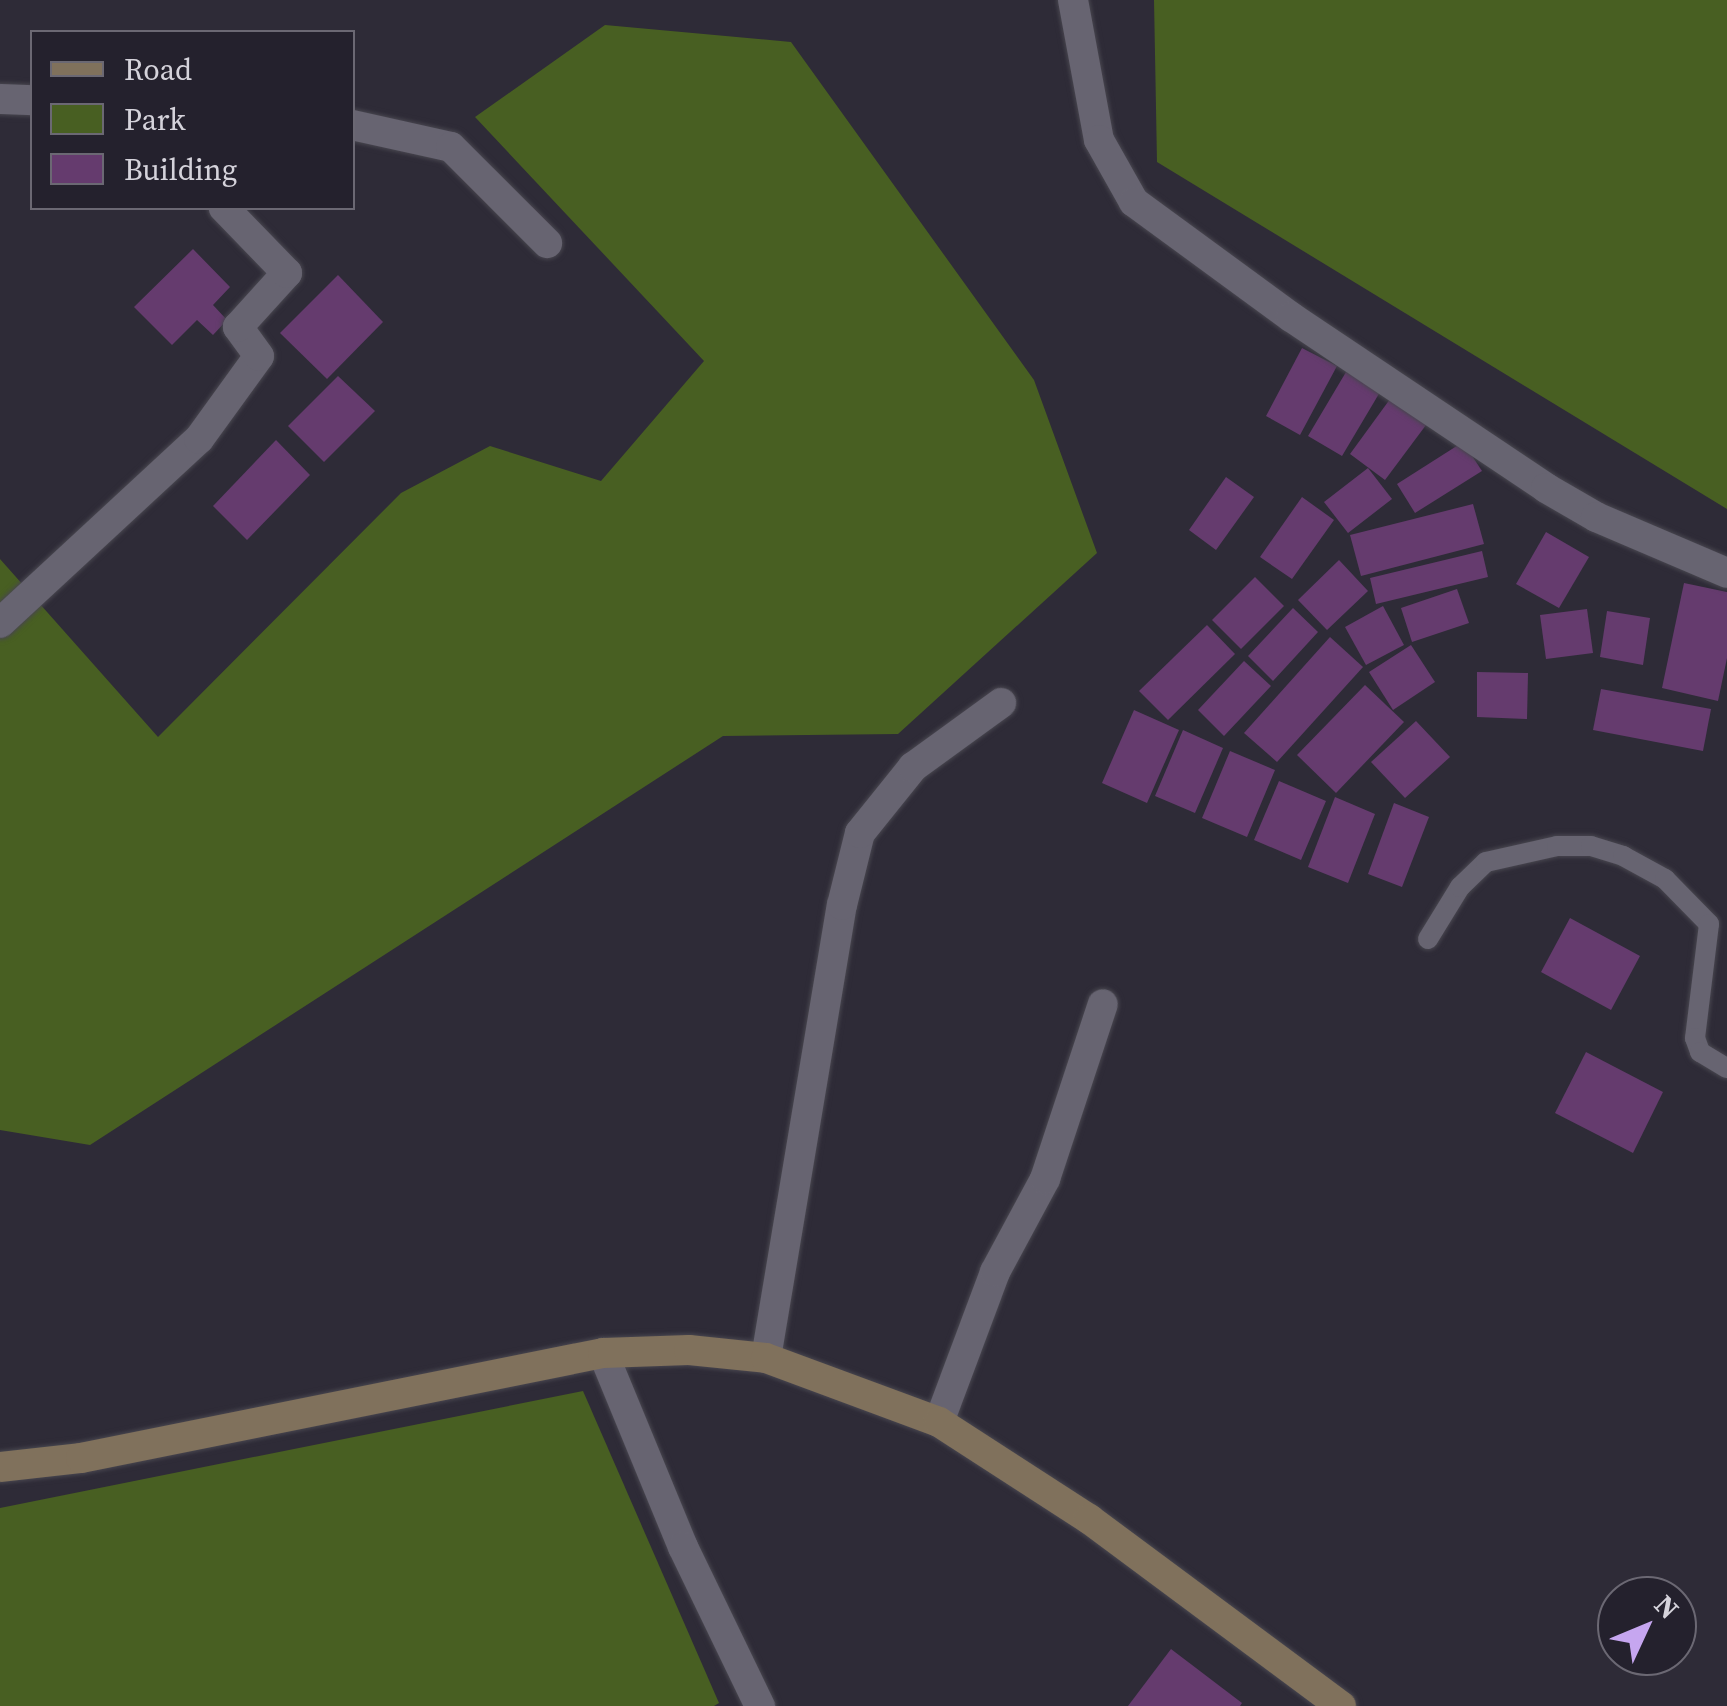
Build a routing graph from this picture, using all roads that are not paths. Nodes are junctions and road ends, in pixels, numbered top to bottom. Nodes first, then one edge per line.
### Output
1 (1073, 0) edge
2 (0, 99) edge
3 (30, 100) edge
4 (355, 126) edge
5 (226, 210) edge
6 (547, 243) dead end
7 (1727, 573) edge
8 (0, 622) edge
9 (1001, 703) dead end
10 (1428, 938) dead end
11 (1103, 1004) dead end
12 (1727, 1068) edge
13 (603, 1353) junction
14 (766, 1358) junction
15 (939, 1422) junction
16 (0, 1468) edge
17 (760, 1706) edge
18 (1341, 1706) edge

1 - 7 street
2 - 3 street
4 - 6 street
5 - 8 street
9 - 14 street
10 - 12 lane
11 - 15 street
13 - 14 main road
13 - 16 main road
13 - 17 street
14 - 15 main road
15 - 18 main road

